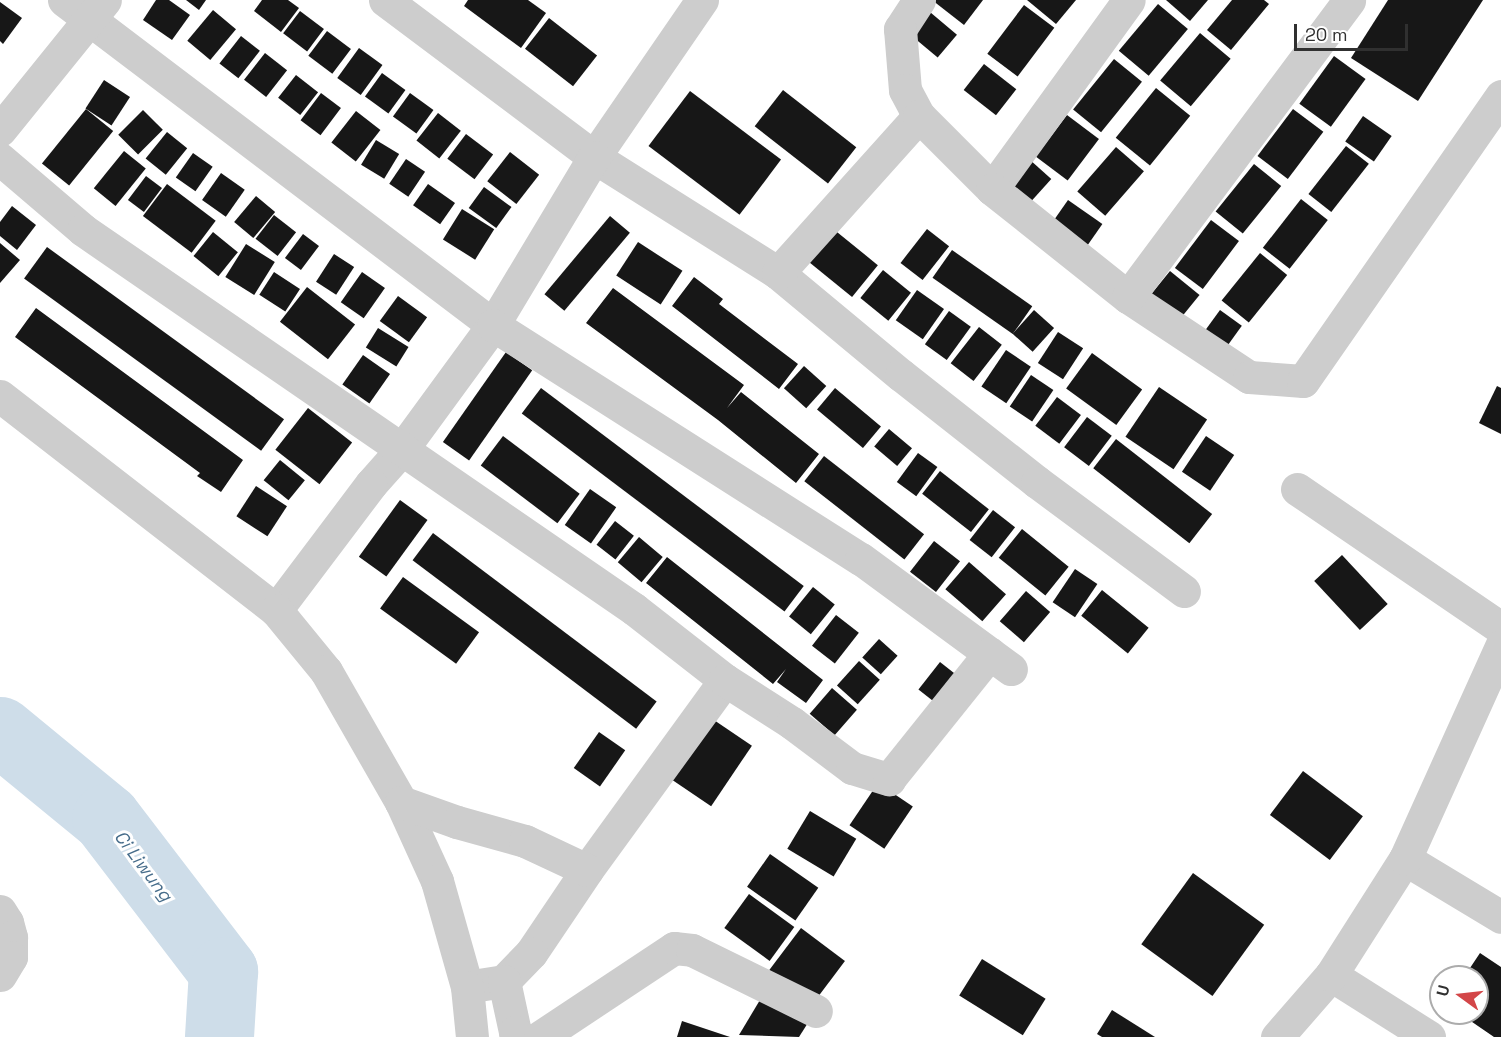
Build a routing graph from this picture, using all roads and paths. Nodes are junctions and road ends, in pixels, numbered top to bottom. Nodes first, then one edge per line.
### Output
1 (64, 0) edge
2 (385, 0) edge
3 (702, 0) edge
4 (919, 0) edge
5 (1129, 0) edge
6 (1349, 0) edge
7 (98, 10) edge
8 (1501, 96) edge
9 (919, 116) junction
10 (0, 129) edge
11 (594, 157) junction
12 (0, 159) edge
13 (992, 189) junction
14 (778, 273) junction
15 (1128, 297) junction
16 (492, 325) junction
17 (0, 396) edge
18 (403, 448) junction
19 (1297, 489) dead end
20 (1184, 591) dead end
21 (276, 610) junction
22 (1501, 628) edge
23 (1501, 646) edge
24 (725, 680) junction
25 (401, 802) junction
26 (1405, 859) junction
27 (587, 870) junction
28 (0, 911) edge
29 (1501, 917) edge
30 (0, 975) edge
31 (1330, 975) junction
32 (504, 981) junction
33 (467, 987) junction
34 (816, 1011) dead end
35 (1420, 1035) edge
36 (472, 1037) edge
37 (519, 1037) edge
38 (540, 1037) edge
39 (1276, 1037) edge

1 - 7 street
2 - 11 street
3 - 11 street
4 - 9 street
5 - 13 street
6 - 15 street
7 - 10 street
7 - 16 street
8 - 15 street
9 - 13 street
9 - 14 street
11 - 14 street
11 - 16 street
12 - 18 street
13 - 15 street
14 - 20 street
16 - 18 street
16 - 24 street
17 - 21 street
18 - 21 street
18 - 24 street
19 - 22 street
21 - 25 street
23 - 26 street
24 - 27 street
25 - 27 street
25 - 33 street
26 - 29 street
26 - 31 street
27 - 32 street
28 - 30 street
31 - 35 street
31 - 39 street
32 - 33 street
32 - 37 street
33 - 36 street
34 - 38 street

